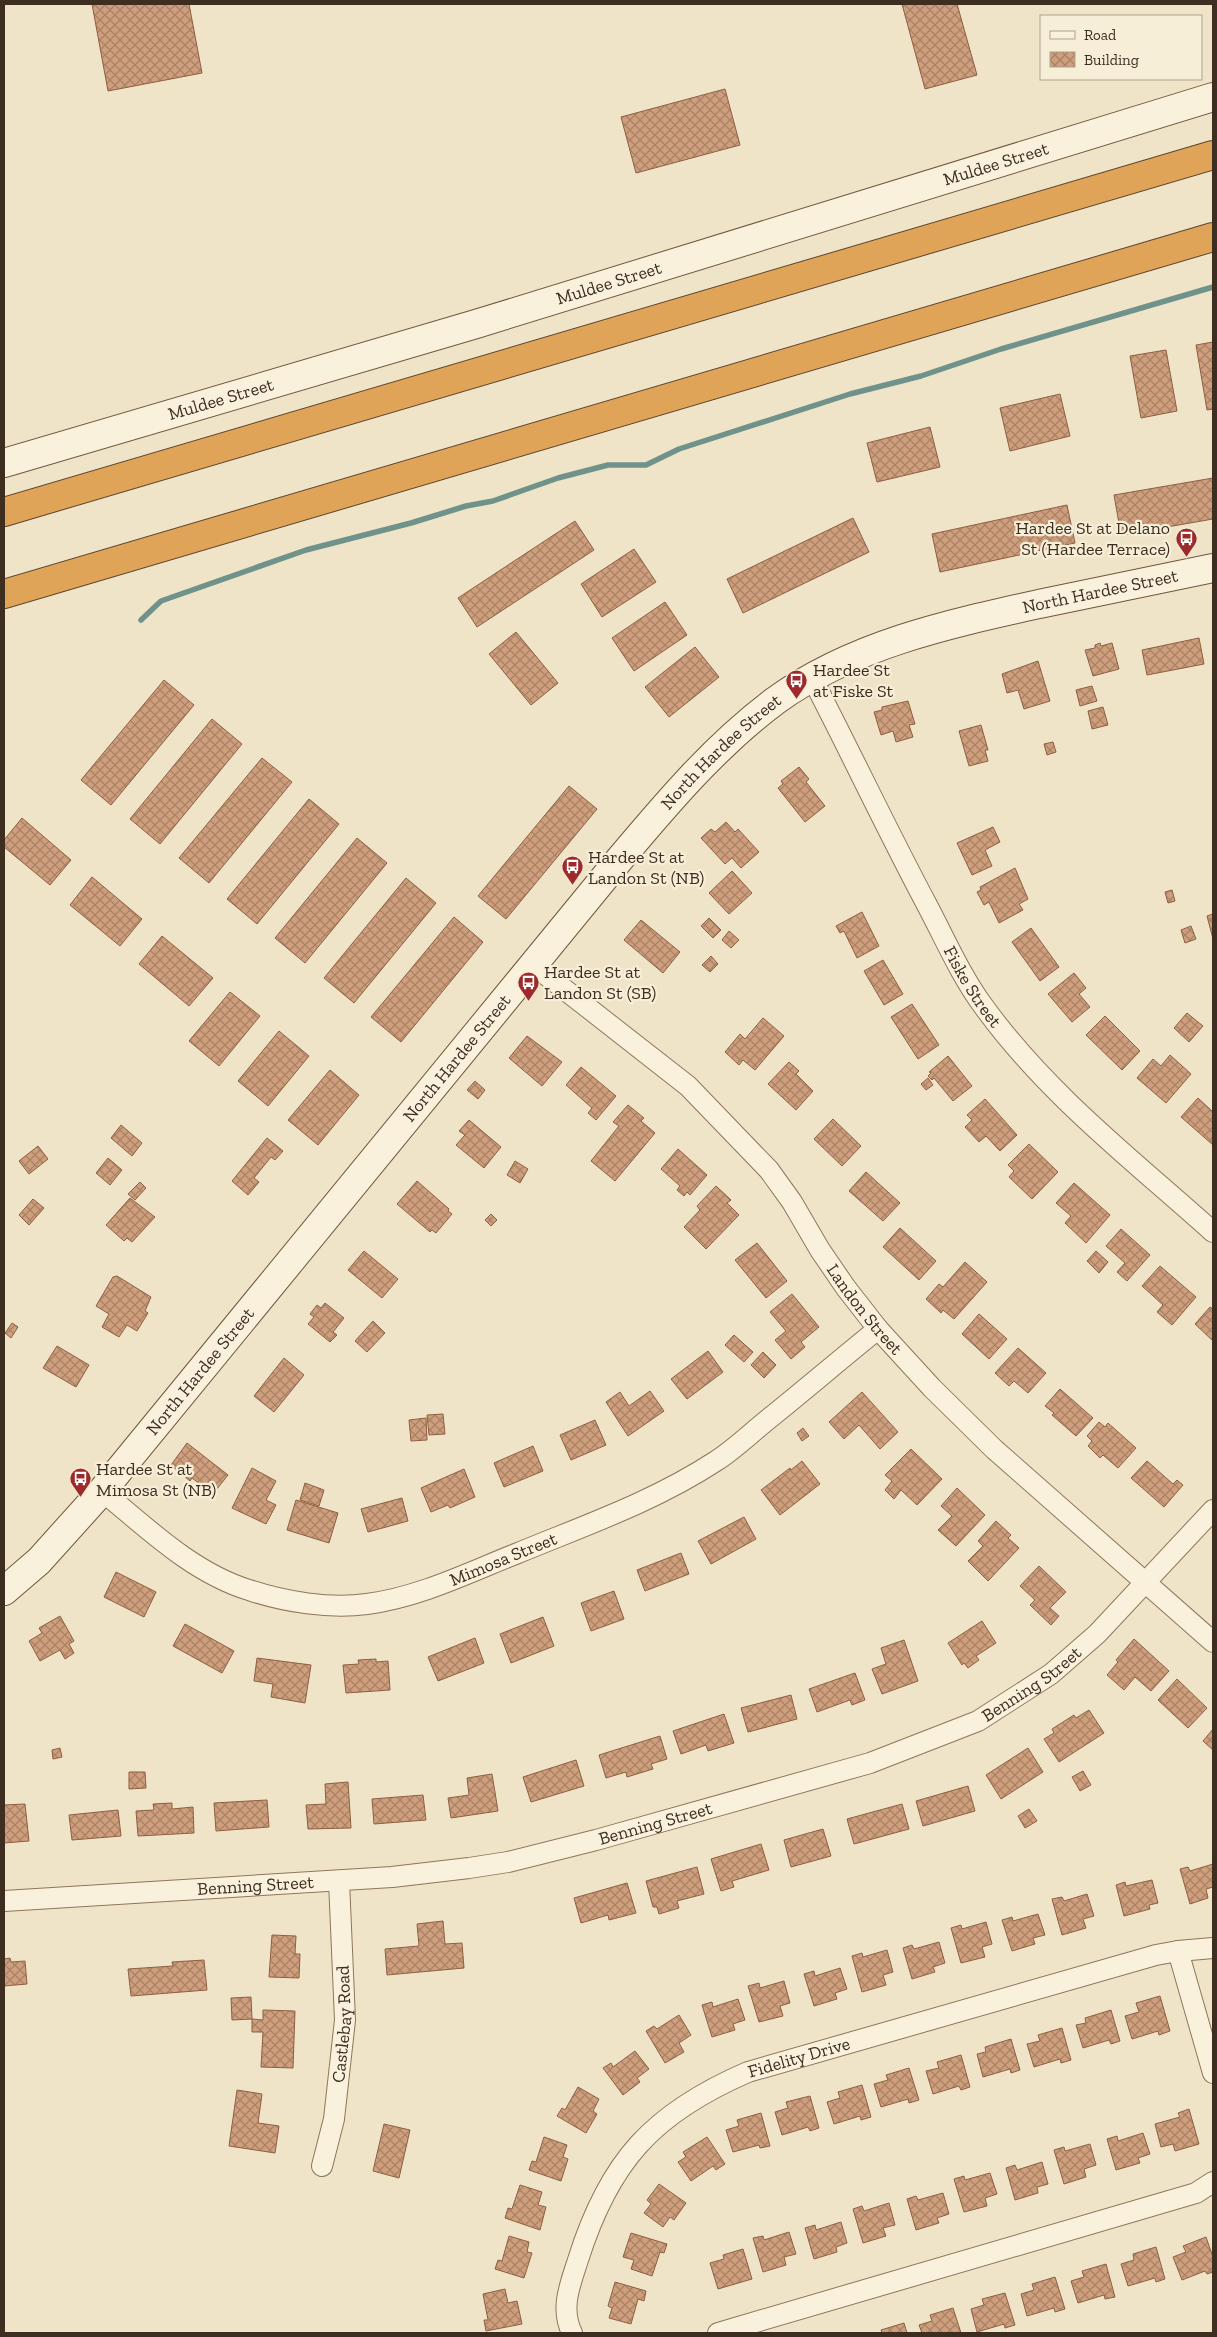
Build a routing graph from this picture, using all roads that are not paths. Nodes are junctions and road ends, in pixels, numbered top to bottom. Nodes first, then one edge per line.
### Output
1 (1213, 97) edge
2 (1213, 155) edge
3 (1213, 238) edge
4 (4, 463) edge
5 (4, 512) edge
6 (1213, 568) edge
7 (4, 594) edge
8 (812, 678) junction
9 (532, 964) junction
10 (1213, 1232) edge
11 (878, 1329) junction
12 (102, 1491) junction
13 (1213, 1510) edge
14 (1147, 1582) junction
15 (4, 1591) edge
16 (1213, 1642) edge
17 (339, 1880) junction
18 (4, 1901) edge
19 (1213, 1948) edge
20 (1178, 1951) junction
21 (1213, 2073) edge
22 (322, 2166) dead end
23 (1213, 2182) edge
24 (572, 2333) edge
25 (718, 2333) edge

1 - 4 street, Muldee Street
2 - 5 highway
3 - 7 highway
6 - 8 street, North Hardee Street
8 - 9 street, North Hardee Street
8 - 10 street, Fiske Street
9 - 11 street, Landon Street
9 - 12 street, North Hardee Street
11 - 12 street, Mimosa Street
11 - 14 street, Landon Street
12 - 15 street, North Hardee Street
13 - 14 street, Benning Street
14 - 16 street, Landon Street
14 - 17 street, Benning Street
17 - 18 street, Benning Street
17 - 22 street, Castlebay Road
19 - 20 street, Fidelity Drive
20 - 21 street
20 - 24 street, Fidelity Drive
23 - 25 street

